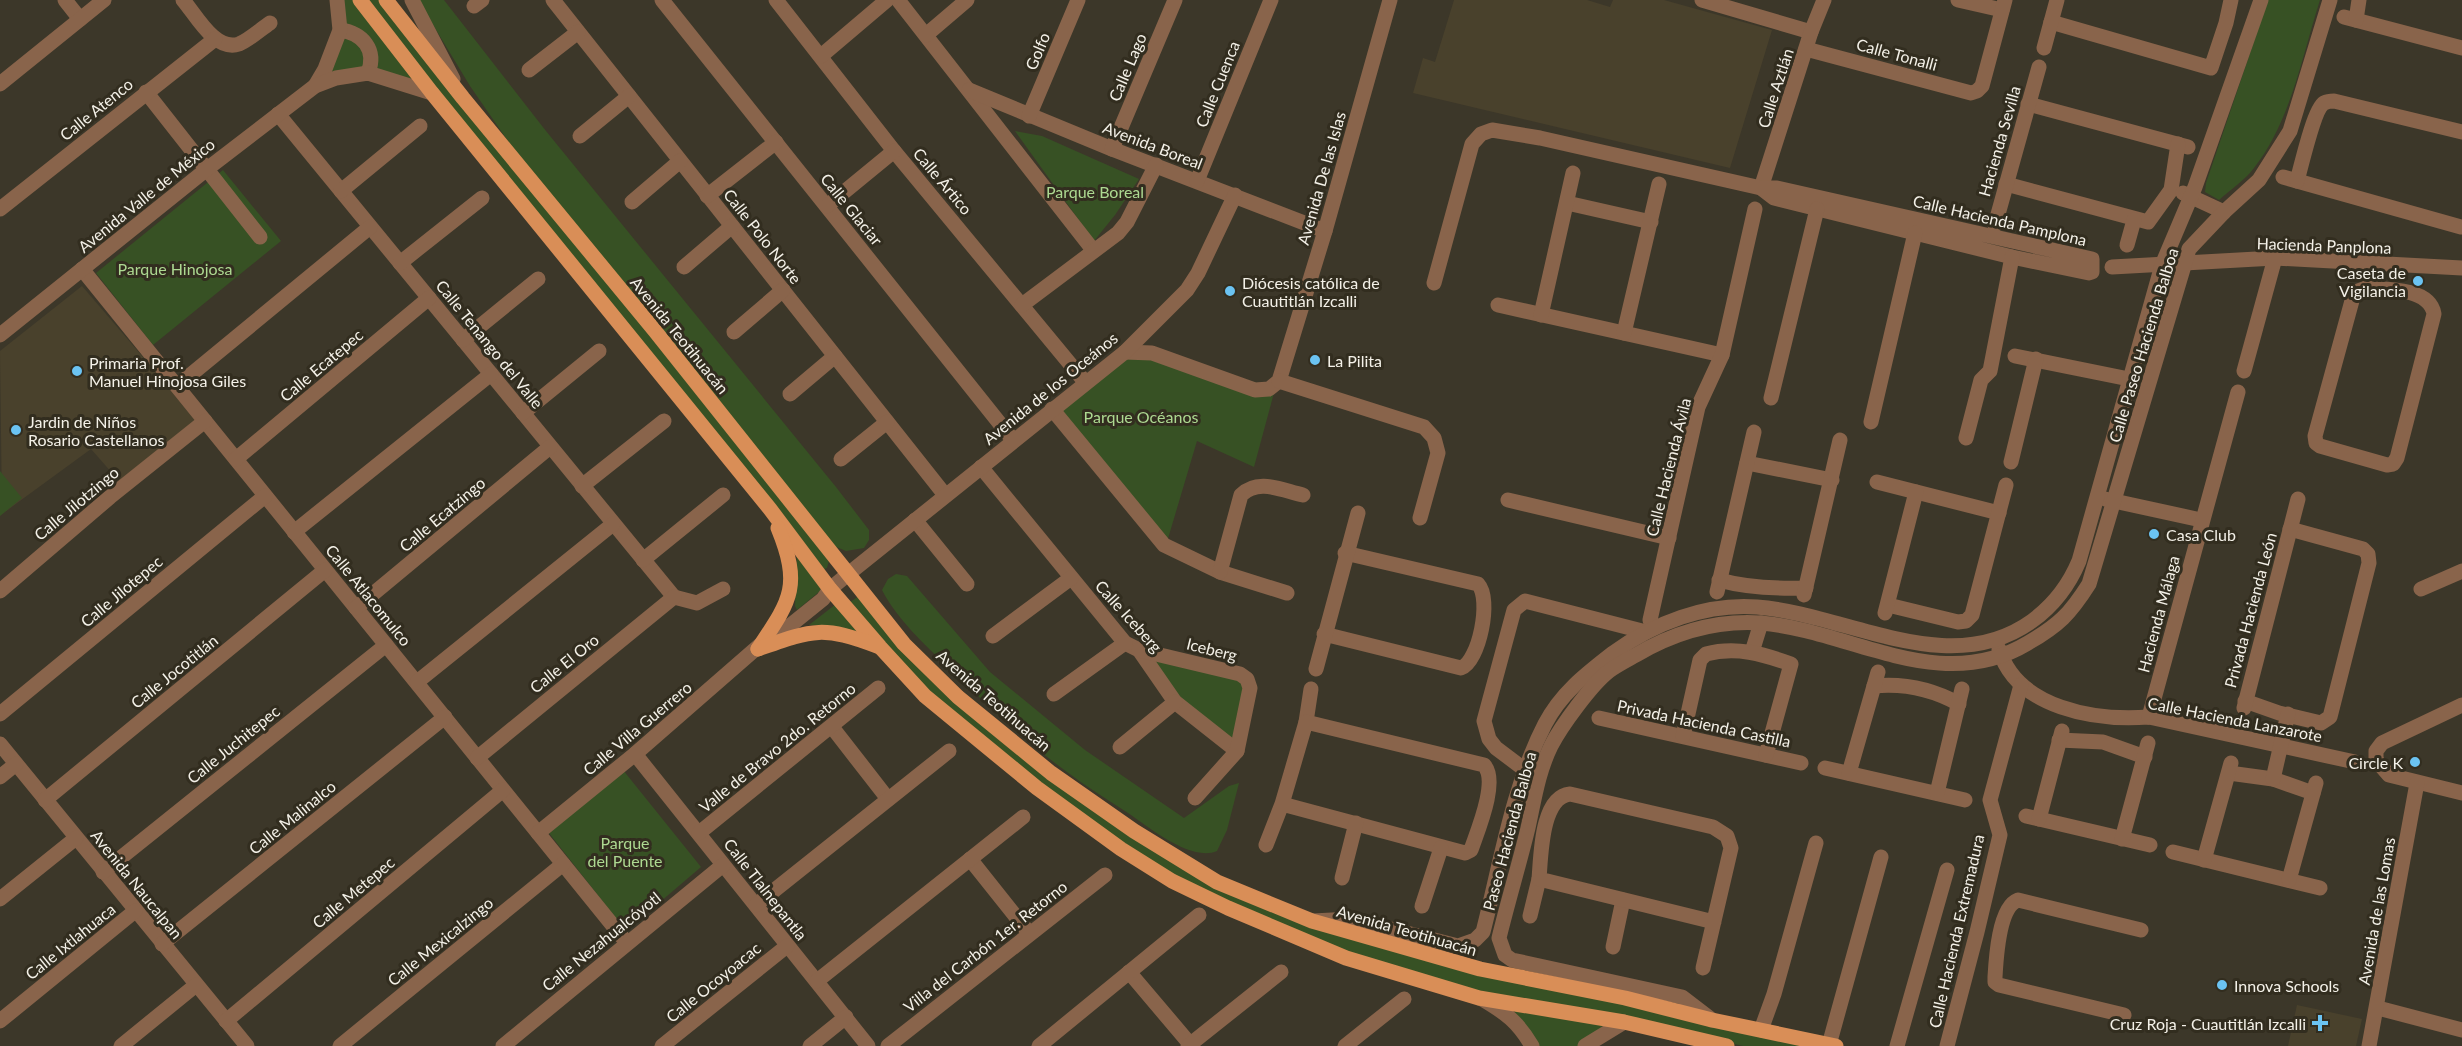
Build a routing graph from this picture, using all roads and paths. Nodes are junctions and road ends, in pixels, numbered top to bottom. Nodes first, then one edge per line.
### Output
1 (65, 0) edge
2 (104, 0) edge
3 (183, 0) edge
4 (337, 0) edge
5 (360, 0) edge
6 (386, 0) edge
7 (412, 0) edge
8 (553, 0) edge
9 (662, 0) edge
10 (776, 0) edge
11 (887, 0) edge
12 (898, 0) edge
13 (967, 0) edge
14 (1078, 0) edge
15 (1174, 0) edge
16 (1271, 0) edge
17 (1390, 0) edge
18 (1702, 0) edge
19 (1824, 0) edge
20 (1958, 0) edge
21 (2057, 0) edge
22 (2231, 0) edge
23 (2261, 0) edge
24 (2330, 0) edge
25 (2359, 0) edge
26 (2003, 5) edge
27 (80, 19) junction
28 (2051, 22) junction
29 (270, 23) dead end
30 (2226, 23) junction
31 (2252, 29) junction
32 (340, 30) junction
33 (578, 32) junction
34 (1811, 32) junction
35 (926, 35) junction
36 (215, 39) junction
37 (2044, 48) dead end
38 (2462, 48) edge
39 (1806, 49) junction
40 (821, 56) junction
41 (2039, 67) dead end
42 (529, 70) dead end
43 (368, 73) junction
44 (0, 84) edge
45 (315, 86) junction
46 (969, 90) junction
47 (146, 92) junction
48 (432, 93) junction
49 (629, 96) junction
50 (463, 98) junction
51 (2028, 104) junction
52 (278, 114) junction
53 (1029, 116) junction
54 (420, 126) dead end
55 (2290, 131) junction
56 (2462, 132) edge
57 (2309, 135) junction
58 (580, 136) dead end
59 (776, 142) junction
60 (1112, 149) junction
61 (894, 151) junction
62 (681, 161) junction
63 (1156, 165) junction
64 (207, 169) junction
65 (1573, 173) dead end
66 (1197, 181) junction
67 (1659, 184) dead end
68 (2006, 184) junction
69 (1761, 188) junction
70 (2171, 190) junction
71 (341, 191) junction
72 (707, 195) junction
73 (1235, 195) junction
74 (2191, 196) junction
75 (482, 198) dead end
76 (632, 202) dead end
77 (1567, 203) junction
78 (826, 206) junction
79 (0, 209) edge
80 (1755, 209) dead end
81 (1817, 209) junction
82 (2224, 212) junction
83 (2134, 220) junction
84 (1651, 222) junction
85 (1995, 225) dead end
86 (732, 226) junction
87 (370, 227) junction
88 (2460, 230) edge
89 (1325, 231) junction
90 (1915, 233) junction
91 (260, 237) dead end
92 (2127, 245) dead end
93 (1093, 250) junction
94 (2012, 257) junction
95 (2275, 258) junction
96 (400, 263) junction
97 (2183, 264) junction
98 (2162, 265) junction
99 (2407, 266) junction
100 (684, 267) dead end
101 (2112, 267) dead end
102 (2462, 268) edge
103 (82, 269) junction
104 (538, 279) dead end
105 (1434, 283) dead end
106 (2400, 289) junction
107 (783, 291) junction
108 (429, 298) junction
109 (1022, 305) junction
110 (1498, 305) dead end
111 (1541, 315) junction
112 (734, 332) dead end
113 (1624, 333) junction
114 (0, 335) edge
115 (463, 340) junction
116 (599, 351) dead end
117 (1125, 352) junction
118 (1722, 355) junction
119 (835, 356) junction
120 (2015, 356) dead end
121 (2036, 360) junction
122 (2244, 371) dead end
123 (491, 374) junction
124 (2129, 379) junction
125 (1279, 381) junction
126 (1085, 382) junction
127 (177, 386) junction
128 (2238, 392) dead end
129 (790, 394) dead end
130 (1771, 398) dead end
131 (1052, 409) junction
132 (523, 413) junction
133 (205, 421) junction
134 (664, 421) dead end
135 (887, 422) junction
136 (1871, 422) dead end
137 (1754, 432) dead end
138 (1966, 438) dead end
139 (1013, 440) junction
140 (1840, 441) dead end
141 (550, 447) junction
142 (236, 459) junction
143 (841, 459) dead end
144 (2011, 462) dead end
145 (1747, 463) junction
146 (981, 467) junction
147 (1832, 480) junction
148 (1877, 482) dead end
149 (2006, 485) dead end
150 (582, 486) junction
151 (1916, 492) junction
152 (723, 495) dead end
153 (945, 495) junction
154 (1303, 495) dead end
155 (265, 496) junction
156 (2096, 496) junction
157 (2298, 499) dead end
158 (1508, 500) dead end
159 (2114, 501) junction
160 (770, 509) junction
161 (1358, 513) dead end
162 (1999, 513) junction
163 (1420, 518) dead end
164 (915, 520) junction
165 (2201, 520) junction
166 (612, 524) junction
167 (2290, 529) junction
168 (294, 532) junction
169 (1669, 538) junction
170 (1345, 553) junction
171 (643, 560) junction
172 (325, 570) junction
173 (2462, 571) edge
174 (1220, 572) junction
175 (847, 575) junction
176 (1071, 578) junction
177 (968, 584) dead end
178 (1763, 588) junction
179 (723, 589) dead end
180 (830, 589) junction
181 (2421, 589) dead end
182 (0, 591) edge
183 (1287, 593) dead end
184 (674, 597) junction
185 (1758, 607) junction
186 (356, 608) junction
187 (1931, 617) junction
188 (1761, 623) junction
189 (1662, 626) junction
190 (1483, 628) junction
191 (1324, 634) junction
192 (1507, 635) junction
193 (993, 636) dead end
194 (1996, 641) junction
195 (386, 645) junction
196 (1924, 645) junction
197 (1132, 646) junction
198 (880, 647) junction
199 (758, 650) junction
200 (1752, 652) junction
201 (2001, 657) junction
202 (1925, 662) junction
203 (1316, 669) dead end
204 (417, 682) junction
205 (2021, 685) junction
206 (1918, 687) junction
207 (878, 688) dead end
208 (1311, 688) dead end
209 (1054, 694) dead end
210 (1174, 702) junction
211 (2462, 705) edge
212 (0, 714) edge
213 (2288, 714) junction
214 (444, 717) junction
215 (2112, 717) junction
216 (2149, 717) junction
217 (1599, 718) dead end
218 (1306, 722) junction
219 (832, 727) junction
220 (1683, 736) junction
221 (2103, 742) junction
222 (0, 744) edge
223 (2280, 746) junction
224 (1120, 747) dead end
225 (949, 751) dead end
226 (1237, 751) junction
227 (635, 754) junction
228 (1766, 754) junction
229 (477, 758) junction
230 (2355, 762) dead end
231 (1801, 763) dead end
232 (16, 764) junction
233 (1825, 768) dead end
234 (1525, 769) junction
235 (1849, 773) junction
236 (0, 777) edge
237 (2273, 779) junction
238 (1539, 780) junction
239 (2416, 783) junction
240 (503, 790) junction
241 (1937, 793) junction
242 (2462, 793) edge
243 (1195, 798) dead end
244 (888, 799) junction
245 (45, 800) junction
246 (1965, 800) dead end
247 (1487, 802) junction
248 (1282, 804) junction
249 (1514, 808) junction
250 (1023, 817) dead end
251 (1356, 824) junction
252 (1535, 829) junction
253 (538, 833) junction
254 (699, 833) junction
255 (76, 838) junction
256 (2122, 839) junction
257 (1816, 843) dead end
258 (1266, 845) dead end
259 (2150, 845) dead end
260 (1442, 848) junction
261 (2173, 852) dead end
262 (1881, 857) dead end
263 (970, 859) junction
264 (2204, 860) junction
265 (563, 864) junction
266 (723, 865) junction
267 (1947, 870) dead end
268 (103, 872) junction
269 (1105, 875) dead end
270 (1341, 878) dead end
271 (1539, 879) junction
272 (2289, 880) junction
273 (2320, 888) dead end
274 (0, 899) edge
275 (1623, 900) junction
276 (756, 905) junction
277 (1422, 906) dead end
278 (135, 911) junction
279 (1199, 915) dead end
280 (1530, 916) dead end
281 (1312, 921) junction
282 (1714, 921) junction
283 (2141, 930) dead end
284 (1977, 932) junction
285 (1029, 933) junction
286 (1998, 938) junction
287 (627, 943) junction
288 (162, 944) junction
289 (787, 945) junction
290 (1613, 948) dead end
291 (1704, 968) dead end
292 (1129, 972) junction
293 (1281, 972) dead end
294 (817, 981) junction
295 (196, 985) junction
296 (1479, 998) junction
297 (1404, 999) dead end
298 (2378, 1008) junction
299 (2124, 1015) dead end
300 (846, 1017) junction
301 (1712, 1020) junction
302 (0, 1021) edge
303 (226, 1021) junction
304 (1624, 1022) junction
305 (1761, 1030) junction
306 (2462, 1030) edge
307 (1189, 1045) edge
308 (1832, 1045) edge
309 (121, 1046) edge
310 (247, 1046) edge
311 (340, 1046) edge
312 (503, 1046) edge
313 (662, 1046) edge
314 (810, 1046) edge
315 (868, 1046) edge
316 (888, 1046) edge
317 (1039, 1046) edge
318 (1345, 1046) edge
319 (1532, 1046) edge
320 (1584, 1046) edge
321 (1727, 1046) edge
322 (1897, 1046) edge
323 (1947, 1046) edge
324 (2369, 1046) edge

1 - 27 street
2 - 27 street
3 - 36 street
4 - 32 street, Avenida Valle de México
5 - 48 main road
6 - 50 main road, Avenida Teotihuacán
7 - 50 street
8 - 33 street, Calle Polo Norte
9 - 59 street, Calle Glaciar
10 - 40 street, Calle Ártico
11 - 40 street
12 - 35 street, Avenida Boreal
13 - 35 street
14 - 53 street, Golfo
15 - 60 street, Calle Lago
16 - 66 street, Calle Cuenca
17 - 89 street, Avenida De las Islas
18 - 34 street
19 - 34 street, Calle Aztlán
20 - 26 street
21 - 28 street
22 - 30 street
23 - 31 street, Calle Paseo Hacienda Balboa
24 - 55 street, Calle Paseo Hacienda Balboa
25 - 38 street
26 - 39 street, Calle Tonalli
27 - 44 street
28 - 30 street
28 - 37 street
29 - 36 street
30 - 31 street
31 - 74 street, Calle Paseo Hacienda Balboa
32 - 43 street
32 - 45 street, Avenida Valle de México
33 - 42 street
33 - 49 street, Calle Polo Norte
34 - 39 street, Calle Aztlán
35 - 46 street, Avenida Boreal
36 - 47 street, Calle Atenco
39 - 69 street, Calle Aztlán
40 - 61 street, Calle Ártico
41 - 51 street, Hacienda Sevilla
43 - 45 street, Avenida Valle de México
43 - 48 street, Avenida Valle de México
45 - 52 street, Avenida Valle de México
46 - 53 street, Avenida Boreal
46 - 93 street, Avenida Boreal
47 - 64 street
47 - 79 street, Calle Atenco
48 - 160 main road
49 - 58 street
49 - 62 street, Calle Polo Norte
50 - 175 main road, Avenida Teotihuacán
51 - 68 street, Hacienda Sevilla
51 - 70 street
52 - 64 street, Avenida Valle de México
52 - 71 street, Calle Tenango del Valle
53 - 60 street, Avenida Boreal
54 - 71 street
55 - 57 street
55 - 82 street, Calle Paseo Hacienda Balboa
56 - 57 street
57 - 88 street
59 - 72 street
59 - 78 street, Calle Glaciar
60 - 63 street, Avenida Boreal
61 - 78 street
61 - 109 street, Calle Ártico
62 - 72 street, Calle Polo Norte
62 - 76 street
63 - 66 street, Avenida Boreal
63 - 93 street
64 - 91 street
64 - 103 street, Avenida Valle de México
65 - 77 street
66 - 73 street, Avenida Boreal
67 - 84 street
68 - 83 street
68 - 85 street, Hacienda Sevilla
69 - 81 street, Calle Hacienda Pamplona
69 - 94 street, Calle Hacienda Pamplona
69 - 105 street, Calle Hacienda Pamplona
70 - 74 street
70 - 83 street
71 - 87 street, Calle Tenango del Valle
72 - 86 street, Calle Polo Norte
73 - 89 street, Avenida Boreal
73 - 117 street, Avenida de los Oceános
74 - 82 street
74 - 98 street, Calle Paseo Hacienda Balboa
75 - 96 street
77 - 84 street
77 - 111 street
78 - 139 street, Calle Glaciar
80 - 118 street, Calle Hacienda Ávila
81 - 90 street, Calle Hacienda Pamplona
81 - 130 street
82 - 97 street, Calle Paseo Hacienda Balboa
83 - 92 street
84 - 113 street
86 - 100 street
86 - 107 street, Calle Polo Norte
87 - 96 street, Calle Tenango del Valle
87 - 127 street
89 - 125 street, Avenida De las Islas
90 - 94 street, Calle Hacienda Pamplona
90 - 136 street
93 - 109 street
94 - 138 street
95 - 97 street, Hacienda Panplona
95 - 99 street, Hacienda Panplona
95 - 122 street
96 - 108 street, Calle Tenango del Valle
97 - 98 street, Hacienda Panplona
97 - 159 street, Calle Paseo Hacienda Balboa
98 - 101 street, Hacienda Panplona
98 - 124 street, Calle Paseo Hacienda Balboa
99 - 102 street, Hacienda Panplona
99 - 106 street
103 - 114 street, Avenida Valle de México
103 - 127 street, Calle Atlacomulco
104 - 115 street
106 - 106 street
107 - 112 street
107 - 119 street, Calle Polo Norte
108 - 115 street, Calle Tenango del Valle
108 - 142 street, Calle Ecatepec
109 - 126 street, Calle Ártico
110 - 111 street
111 - 113 street
113 - 118 street
115 - 123 street, Calle Tenango del Valle
116 - 132 street
117 - 125 street
117 - 126 street, Avenida de los Oceános
118 - 169 street, Calle Hacienda Ávila
119 - 129 street
119 - 135 street, Calle Polo Norte
120 - 121 street
121 - 124 street
121 - 144 street
123 - 132 street, Calle Tenango del Valle
123 - 168 street
124 - 156 street, Calle Paseo Hacienda Balboa
125 - 163 street
126 - 131 street, Avenida de los Oceános
127 - 133 street, Calle Atlacomulco
128 - 165 street, Hacienda Málaga
131 - 139 street, Avenida de los Oceános
131 - 174 street
132 - 141 street, Calle Tenango del Valle
133 - 142 street, Calle Atlacomulco
133 - 182 street, Calle Jilotzingo
134 - 150 street
135 - 143 street
135 - 153 street, Calle Polo Norte
137 - 145 street
139 - 146 street, Avenida de los Oceános
140 - 147 street
141 - 150 street, Calle Tenango del Valle
141 - 186 street, Calle Ecatzingo
142 - 155 street, Calle Atlacomulco
145 - 147 street
145 - 178 street
146 - 153 street, Avenida de los Oceános
146 - 176 street, Calle Iceberg
147 - 178 street
148 - 151 street
149 - 162 street
150 - 166 street, Calle Tenango del Valle
151 - 162 street
151 - 187 street
152 - 171 street
153 - 164 street, Avenida de los Oceános
154 - 174 street
155 - 168 street, Calle Atlacomulco
155 - 212 street, Calle Jilotepec
156 - 159 street
156 - 194 street, Calle Paseo Hacienda Balboa
157 - 167 street, Privada Hacienda León
158 - 169 street
159 - 165 street
159 - 201 street, Calle Paseo Hacienda Balboa
160 - 180 main road
160 - 199 main road
161 - 170 street
162 - 187 street
164 - 175 street, Avenida de los Oceános
164 - 177 street
165 - 216 street, Hacienda Málaga
166 - 171 street, Calle Tenango del Valle
166 - 204 street
167 - 213 street, Privada Hacienda León
167 - 213 street, Privada Hacienda León
168 - 172 street, Calle Atlacomulco
169 - 189 street, Calle Hacienda Ávila
170 - 190 street
170 - 191 street
171 - 184 street, Calle Tenango del Valle
172 - 186 street, Calle Atlacomulco
172 - 245 street, Calle Jocotitlán
173 - 181 street
174 - 183 street
175 - 180 street, Calle Villa Guerrero
175 - 281 main road, Avenida Teotihuacán
176 - 193 street
176 - 197 street, Calle Iceberg
178 - 185 street
179 - 184 street
180 - 198 main road
180 - 199 street, Calle Villa Guerrero
184 - 229 street, Calle El Oro
185 - 189 street, Paseo Hacienda Balboa
185 - 196 street, Paseo Hacienda Balboa
186 - 195 street, Calle Atlacomulco
187 - 196 street
188 - 189 street, Paseo Hacienda Balboa
188 - 200 street
188 - 202 street, Paseo Hacienda Balboa
189 - 192 street
189 - 234 street, Paseo Hacienda Balboa
189 - 238 street, Paseo Hacienda Balboa
190 - 191 street
190 - 192 street
191 - 203 street
192 - 234 street
194 - 196 street, Paseo Hacienda Balboa
194 - 201 street, Calle Hacienda Lanzarote
195 - 204 street, Calle Atlacomulco
195 - 268 street, Calle Juchitepec
197 - 209 street
197 - 210 street, Calle Iceberg
197 - 226 street, Iceberg
198 - 199 main road
198 - 296 main road
199 - 227 street, Calle Villa Guerrero
200 - 220 street
200 - 228 street
201 - 202 street, Paseo Hacienda Balboa
201 - 205 street, Calle Hacienda Lanzarote
202 - 206 street
204 - 214 street, Calle Atlacomulco
205 - 215 street, Calle Hacienda Lanzarote
205 - 284 street, Calle Hacienda Extremadura
206 - 235 street
206 - 241 street
207 - 219 street, Valle de Bravo 2do. Retorno
208 - 218 street
210 - 224 street
210 - 226 street, Calle Iceberg
211 - 239 street
213 - 223 street
214 - 229 street, Calle Atlacomulco
214 - 288 street, Calle Malinalco
215 - 216 street, Calle Hacienda Lanzarote
215 - 221 street
216 - 223 street, Calle Hacienda Lanzarote
217 - 220 street, Privada Hacienda Castilla
218 - 247 street
218 - 248 street
219 - 244 street
219 - 254 street, Valle de Bravo 2do. Retorno
220 - 228 street, Privada Hacienda Castilla
221 - 256 street
221 - 256 street
222 - 232 street, Avenida Naucalpan
223 - 230 street, Calle Hacienda Lanzarote
223 - 237 street
225 - 244 street
226 - 243 street
227 - 253 street, Calle Villa Guerrero
227 - 254 street, Calle Tlalnepantla
228 - 231 street, Privada Hacienda Castilla
229 - 240 street, Calle Atlacomulco
232 - 236 street
232 - 245 street, Avenida Naucalpan
233 - 235 street
234 - 238 street
234 - 249 street, Paseo Hacienda Balboa
235 - 241 street
237 - 264 street
237 - 272 street
238 - 252 street, Paseo Hacienda Balboa
239 - 242 street
239 - 298 street, Avenida de las Lomas
240 - 253 street, Calle Atlacomulco
240 - 303 street, Calle Metepec
241 - 246 street
244 - 276 street
245 - 255 street, Avenida Naucalpan
247 - 249 street
247 - 260 street
248 - 251 street
248 - 258 street
249 - 281 street, Paseo Hacienda Balboa
250 - 263 street
251 - 260 street
251 - 270 street
252 - 271 street
252 - 282 street
252 - 301 street, Paseo Hacienda Balboa
253 - 265 street, Calle Atlacomulco
254 - 266 street, Calle Tlalnepantla
255 - 268 street, Avenida Naucalpan
255 - 274 street
256 - 259 street
257 - 305 street
260 - 277 street
261 - 264 street
262 - 308 street
263 - 285 street
263 - 294 street
264 - 272 street
265 - 287 street, Calle Atlacomulco
265 - 311 street, Calle Mexicalzingo
266 - 276 street, Calle Tlalnepantla
266 - 287 street, Calle Nezahualcóyotl
267 - 322 street
268 - 278 street, Avenida Naucalpan
269 - 285 street, Villa del Carbón 1er. Retorno
271 - 275 street
271 - 280 street
272 - 273 street
275 - 282 street
275 - 290 street
276 - 289 street, Calle Tlalnepantla
278 - 288 street, Avenida Naucalpan
278 - 302 street, Calle Ixtlahuaca
279 - 292 street
281 - 301 main road, Avenida Teotihuacán
282 - 291 street
283 - 286 street
284 - 286 street
284 - 323 street, Calle Hacienda Extremadura
285 - 316 street, Villa del Carbón 1er. Retorno
286 - 299 street
287 - 312 street, Calle Nezahualcóyotl
288 - 295 street, Avenida Naucalpan
289 - 294 street, Calle Tlalnepantla
289 - 313 street, Calle Ocoyoacac
292 - 307 street
292 - 317 street
293 - 307 street
294 - 300 street, Calle Tlalnepantla
295 - 303 street, Avenida Naucalpan
295 - 309 street
296 - 304 main road
296 - 319 street
297 - 318 street
298 - 306 street
298 - 324 street, Avenida de las Lomas
300 - 314 street
300 - 315 street, Calle Tlalnepantla
301 - 305 main road, Avenida Teotihuacán
303 - 310 street, Avenida Naucalpan
304 - 320 street
304 - 321 main road
305 - 308 main road, Avenida Teotihuacán

